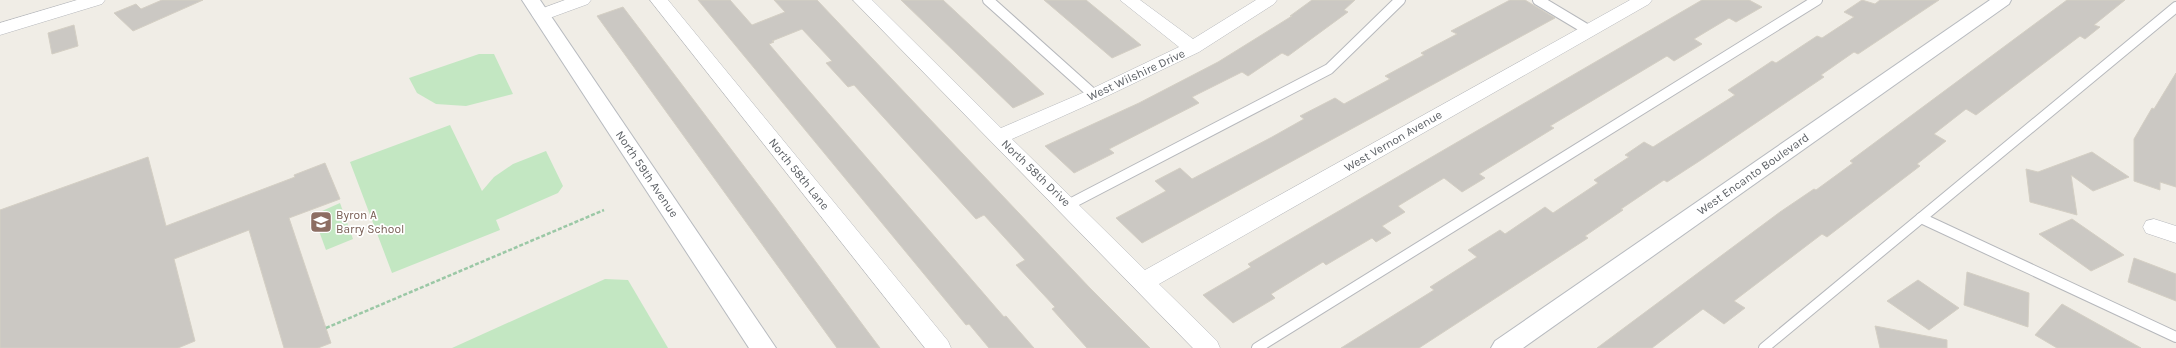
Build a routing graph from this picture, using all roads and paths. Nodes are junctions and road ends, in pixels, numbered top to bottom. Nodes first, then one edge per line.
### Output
1 (96, 0) edge
2 (582, 0) edge
3 (659, 0) edge
4 (862, 0) edge
5 (988, 0) edge
6 (1130, 0) edge
7 (1268, 0) edge
8 (1400, 0) edge
9 (1538, 0) edge
10 (1643, 0) edge
11 (1817, 0) edge
12 (2002, 0) edge
13 (536, 7) edge
14 (2176, 7) edge
15 (0, 29) edge
16 (1588, 30) junction
17 (1192, 48) junction
18 (1094, 95) junction
19 (998, 137) junction
20 (1068, 205) junction
21 (604, 210) dead end
22 (1921, 218) junction
23 (2154, 227) dead end
24 (2176, 235) edge
25 (1143, 282) junction
26 (326, 328) dead end
27 (2176, 337) edge
28 (1767, 347) edge
29 (763, 348) edge
30 (939, 348) edge
31 (1208, 348) edge
32 (1257, 348) edge
33 (1504, 348) edge

1 - 15 street
2 - 13 street
3 - 30 street, North 58th Lane
4 - 19 street, North 58th Drive
5 - 18 lane
6 - 17 street
7 - 17 street, West Wilshire Drive
8 - 20 lane
9 - 16 lane
10 - 16 street, West Vernon Avenue
11 - 32 lane
12 - 33 street, West Encanto Boulevard
13 - 29 street, North 59th Avenue
14 - 22 lane
16 - 25 street, West Vernon Avenue
17 - 18 street, West Wilshire Drive
18 - 19 street, West Wilshire Drive
19 - 20 street, North 58th Drive
20 - 25 street, North 58th Drive
21 - 26 path
22 - 27 lane
22 - 28 lane
23 - 24 street
25 - 31 street, North 58th Drive

